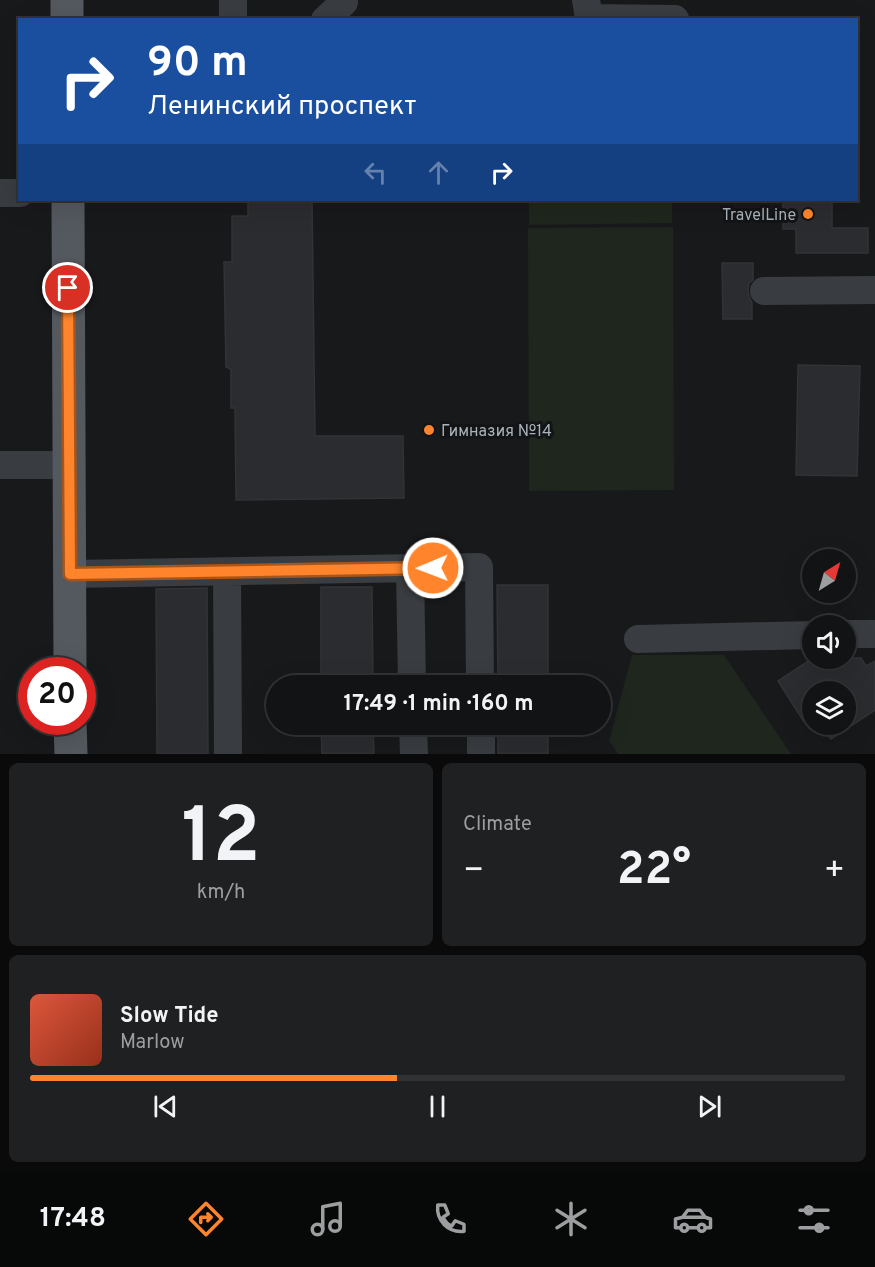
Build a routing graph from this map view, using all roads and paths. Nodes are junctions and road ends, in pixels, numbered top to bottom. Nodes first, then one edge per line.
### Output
1 (67, 0) edge
2 (233, 0) edge
3 (586, 0) edge
4 (67, 18) edge
5 (233, 18) edge
6 (588, 18) edge
7 (0, 193) edge
8 (18, 193) edge
9 (68, 201) edge
10 (875, 290) edge
11 (764, 291) dead end
12 (0, 465) edge
13 (69, 465) junction
14 (410, 569) junction
15 (227, 572) junction
16 (70, 574) junction
17 (856, 634) edge
18 (875, 634) edge
19 (802, 635) edge
20 (638, 639) dead end
21 (70, 657) edge
22 (412, 675) edge
23 (480, 675) edge
24 (70, 735) edge
25 (413, 735) edge
26 (481, 735) edge
27 (70, 754) edge
28 (228, 754) edge
29 (414, 754) edge
30 (481, 754) edge

1 - 4 main road
2 - 5 lane
3 - 6 lane
7 - 8 lane
9 - 13 main road
10 - 11 lane
12 - 13 lane
13 - 16 main road
14 - 15 lane
14 - 22 lane
14 - 23 lane
15 - 16 lane
15 - 28 lane
16 - 21 main road
17 - 18 lane
19 - 20 lane
24 - 27 main road
25 - 29 lane
26 - 30 lane

